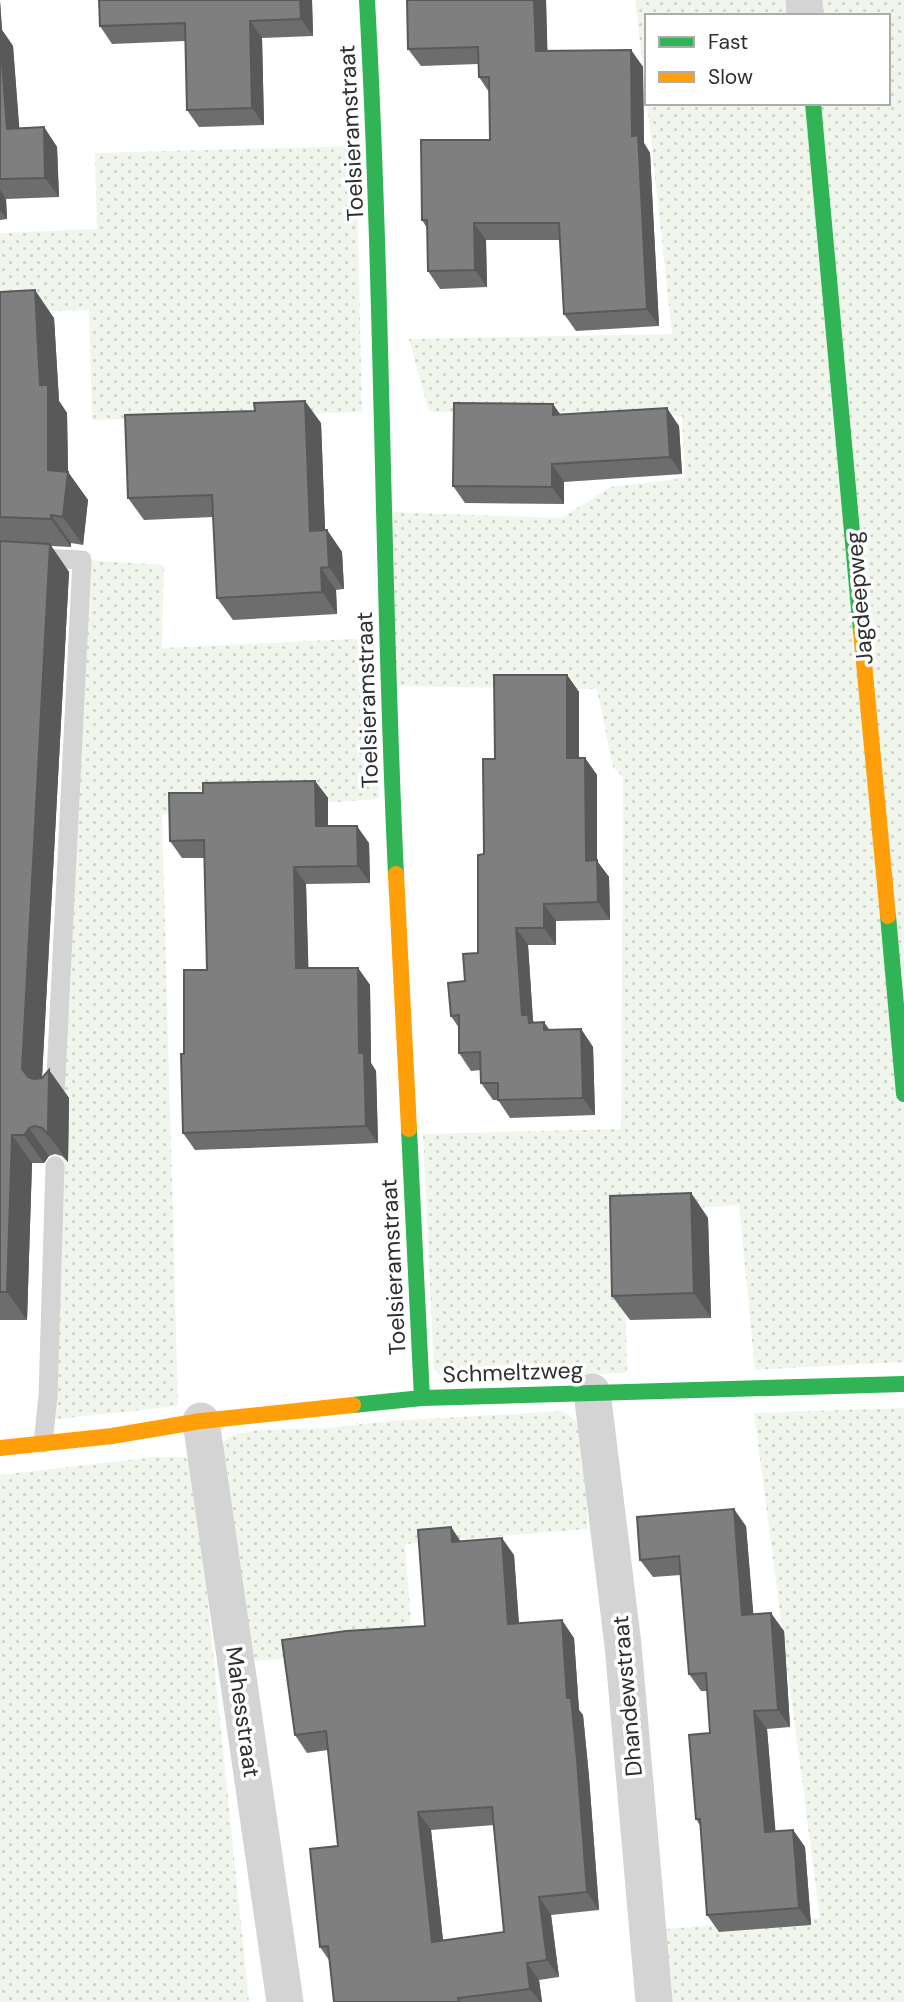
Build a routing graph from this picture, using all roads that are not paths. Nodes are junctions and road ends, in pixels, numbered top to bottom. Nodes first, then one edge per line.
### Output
1 (367, 0) edge
2 (813, 105) edge
3 (0, 556) edge
4 (904, 1094) edge
5 (55, 1095) dead end
6 (55, 1166) dead end
7 (904, 1384) edge
8 (592, 1392) junction
9 (422, 1398) junction
10 (201, 1421) junction
11 (43, 1443) junction
12 (0, 1448) edge
13 (285, 2002) edge
14 (654, 2002) edge

1 - 9 street, Toelsieramstraat
2 - 4 street, Jagdeepweg
3 - 5 lane
6 - 11 lane
7 - 8 street, Schmeltzweg
8 - 9 street, Schmeltzweg
8 - 14 street, Dhandewstraat
9 - 10 street, Schmeltzweg
10 - 11 street, Schmeltzweg
10 - 13 street, Mahesstraat
11 - 12 street, Schmeltzweg

